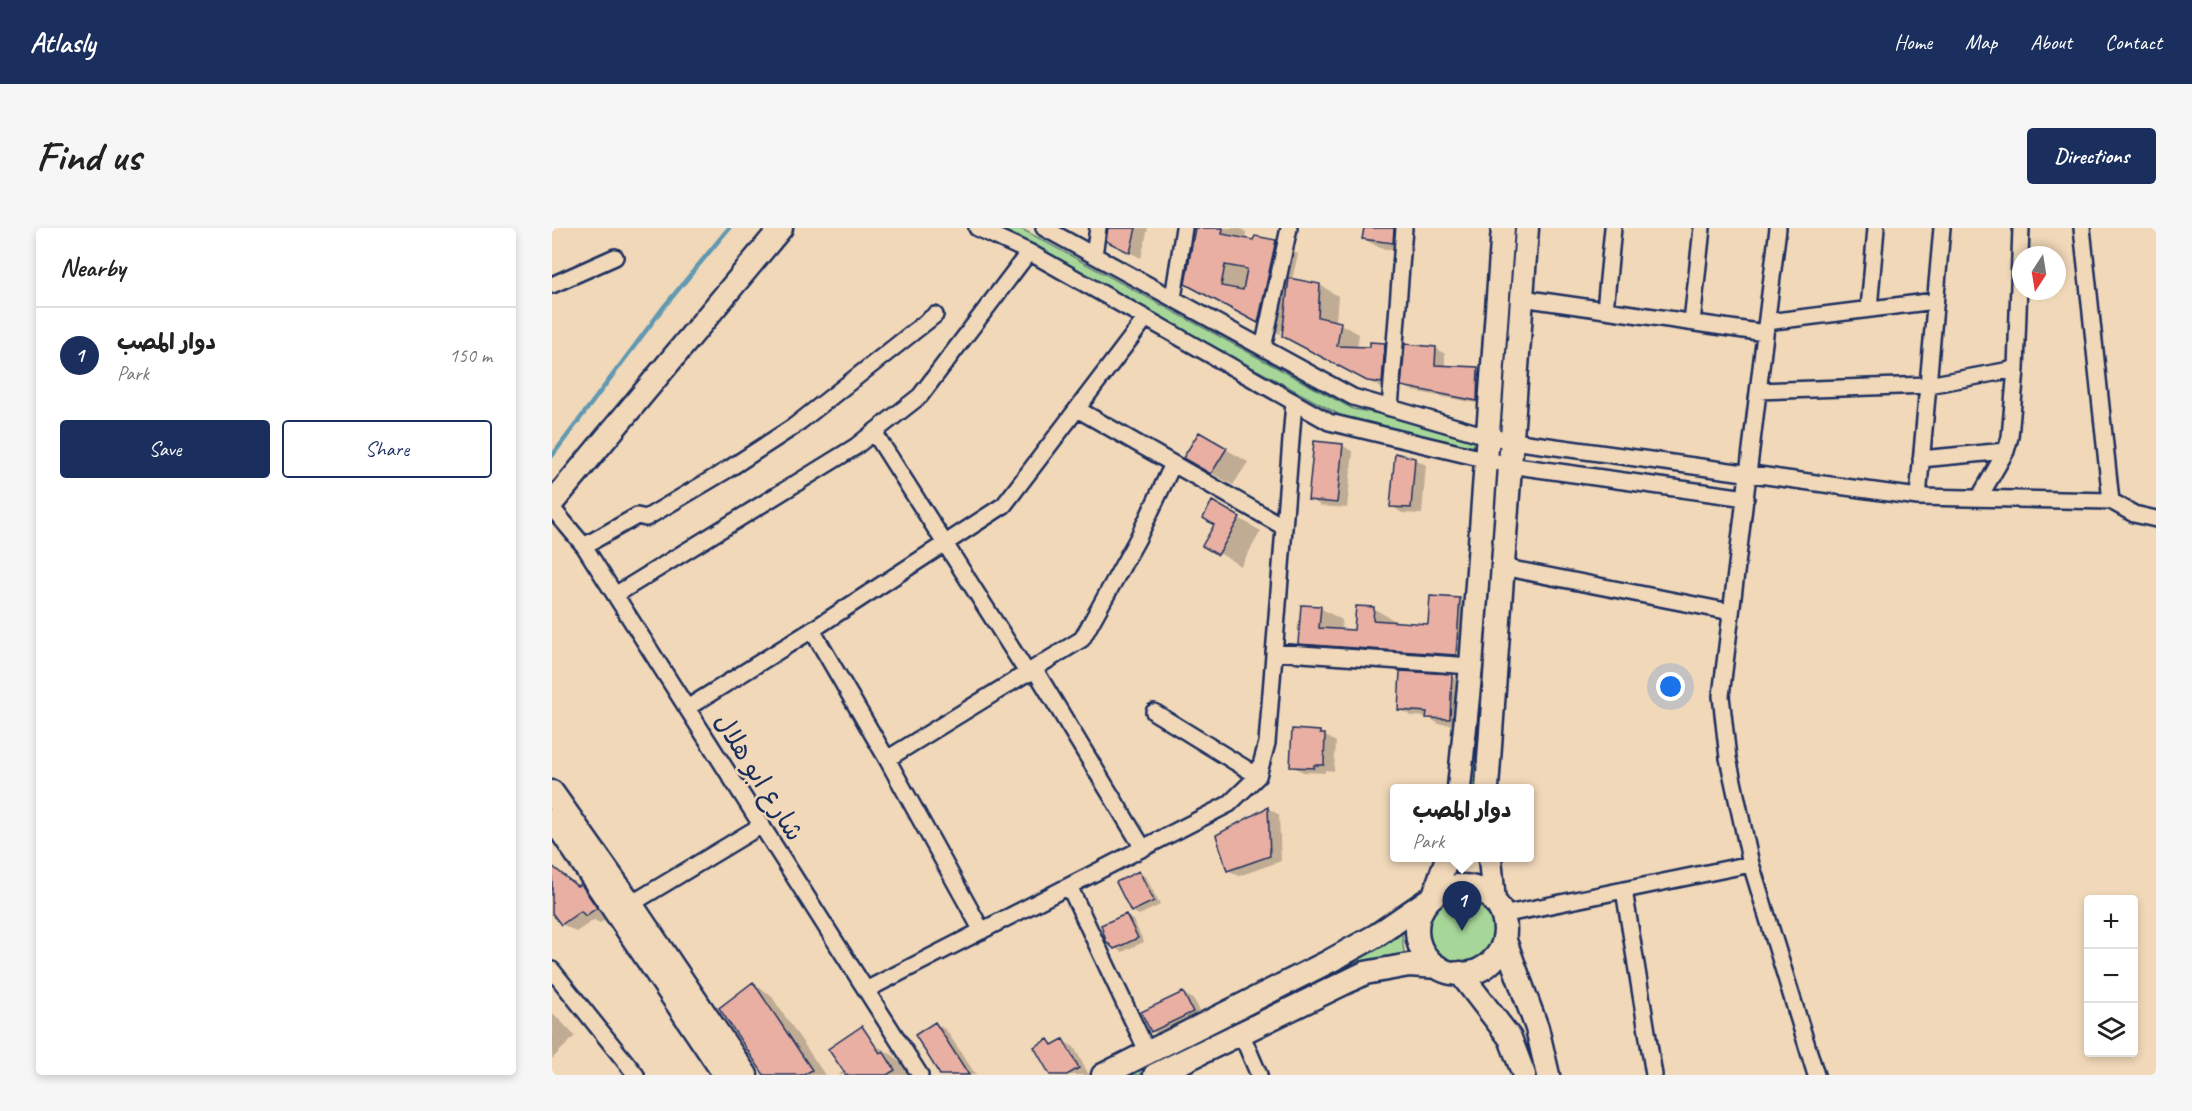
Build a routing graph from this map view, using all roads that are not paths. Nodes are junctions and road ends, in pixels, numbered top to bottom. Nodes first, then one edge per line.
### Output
1 (781, 228) edge
2 (977, 228) edge
3 (1044, 228) edge
4 (1098, 228) edge
5 (1184, 228) edge
6 (1289, 228) edge
7 (1404, 228) edge
8 (1503, 228) edge
9 (1527, 228) edge
10 (1614, 228) edge
11 (1702, 228) edge
12 (1778, 228) edge
13 (1876, 228) edge
14 (1942, 228) edge
15 (2021, 228) edge
16 (2082, 228) edge
17 (1029, 252) junction
18 (1094, 255) junction
19 (615, 257) dead end
20 (552, 285) edge
21 (1173, 298) junction
22 (1522, 298) junction
23 (1935, 301) junction
24 (1869, 309) junction
25 (1605, 310) junction
26 (935, 315) dead end
27 (1146, 318) junction
28 (1692, 322) junction
29 (1766, 327) junction
30 (1263, 348) junction
31 (2016, 369) junction
32 (1928, 385) junction
33 (1758, 391) junction
34 (1294, 402) junction
35 (1390, 408) junction
36 (1077, 409) junction
37 (874, 432) junction
38 (1487, 436) junction
39 (1512, 441) junction
40 (2006, 451) junction
41 (1921, 459) junction
42 (1486, 460) junction
43 (1173, 464) junction
44 (1509, 465) junction
45 (1748, 474) junction
46 (1918, 497) junction
47 (1746, 498) junction
48 (1979, 498) junction
49 (2111, 501) junction
50 (552, 503) edge
51 (552, 508) edge
52 (2156, 519) edge
53 (1284, 527) junction
54 (944, 543) junction
55 (584, 546) junction
56 (1502, 567) junction
57 (615, 595) junction
58 (1731, 612) junction
59 (812, 630) junction
60 (1274, 652) junction
61 (1471, 666) junction
62 (1032, 672) junction
63 (687, 708) junction
64 (1154, 712) dead end
65 (887, 759) junction
66 (1258, 776) junction
67 (1459, 784) edge
68 (1486, 784) edge
69 (552, 792) edge
70 (552, 817) edge
71 (762, 825) junction
72 (1143, 848) junction
73 (1445, 862) edge
74 (1491, 862) edge
75 (1751, 864) junction
76 (1069, 886) junction
77 (1624, 890) junction
78 (1431, 898) junction
79 (631, 904) junction
80 (1498, 908) junction
81 (982, 931) junction
82 (1504, 938) junction
83 (1438, 967) junction
84 (552, 970) edge
85 (1460, 973) junction
86 (866, 990) junction
87 (1241, 1033) junction
88 (1148, 1053) junction
89 (636, 1075) edge
90 (725, 1075) edge
91 (746, 1075) edge
92 (920, 1075) edge
93 (1103, 1075) edge
94 (1155, 1075) edge
95 (1259, 1075) edge
96 (1524, 1075) edge
97 (1548, 1075) edge
98 (1654, 1075) edge
99 (1816, 1075) edge

1 - 50 main road
2 - 17 street
3 - 18 street
4 - 18 street
5 - 21 street
6 - 30 street
7 - 35 street
8 - 38 main road
9 - 22 main road
10 - 25 street
11 - 28 street
12 - 29 street
13 - 24 street
14 - 23 street
15 - 31 street
16 - 49 street
17 - 27 street
17 - 37 street
18 - 21 street
19 - 20 street
21 - 30 street
22 - 25 street
22 - 39 main road
23 - 24 street
23 - 32 street
24 - 29 street
25 - 28 street
26 - 55 street
27 - 34 street
27 - 36 street
28 - 29 street
29 - 33 street
30 - 35 street
31 - 32 street
31 - 40 street
32 - 33 street
32 - 41 street
33 - 45 street
34 - 42 street
34 - 53 street
35 - 38 street
36 - 43 street
36 - 54 street
37 - 54 street
37 - 57 street
38 - 39 street
38 - 42 main road
39 - 44 main road
39 - 45 street
40 - 41 street
40 - 48 street
41 - 46 street
42 - 44 street
42 - 61 main road
43 - 53 street
43 - 62 street
44 - 47 street
44 - 56 main road
45 - 46 street
45 - 47 street
46 - 48 street
47 - 58 street
48 - 49 street
49 - 52 street
51 - 55 street, شارع ابو هلال
53 - 60 street
54 - 59 street
54 - 62 street
55 - 57 street, شارع ابو هلال
56 - 58 street
56 - 68 main road
57 - 63 street, شارع ابو هلال
58 - 75 street
59 - 63 street
59 - 65 street
60 - 61 street
60 - 66 street
61 - 67 main road
62 - 65 street
62 - 72 street
63 - 71 street, شارع ابو هلال
64 - 66 street
65 - 81 street
66 - 72 street
69 - 79 main road
70 - 90 main road
71 - 79 street
71 - 86 street, شارع ابو هلال
72 - 76 street
73 - 78 main road
74 - 80 main road
75 - 77 street
75 - 99 street
76 - 81 street
76 - 88 street
77 - 80 street
77 - 98 street
78 - 80 main road
78 - 83 main road
78 - 88 main road
79 - 91 main road
80 - 82 main road
81 - 86 street
82 - 85 main road
82 - 97 main road
83 - 85 main road
83 - 87 main road
84 - 89 street
85 - 96 main road
86 - 92 street, شارع ابو هلال
87 - 94 main road
87 - 95 street
88 - 93 main road

